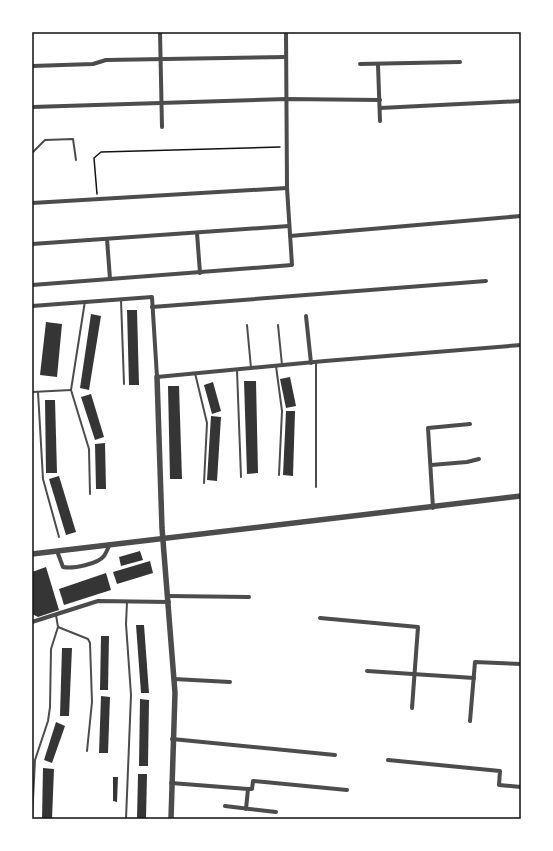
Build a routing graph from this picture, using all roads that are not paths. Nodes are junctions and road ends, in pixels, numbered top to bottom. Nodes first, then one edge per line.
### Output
1 (160, 32) edge
2 (286, 32) edge
3 (286, 58) junction
4 (160, 60) junction
5 (460, 62) dead end
6 (360, 64) dead end
7 (378, 65) junction
8 (32, 66) edge
9 (286, 99) junction
10 (380, 100) junction
11 (521, 101) edge
12 (161, 105) junction
13 (32, 107) edge
14 (380, 108) junction
15 (380, 121) dead end
16 (162, 128) dead end
17 (32, 153) edge
18 (76, 160) dead end
19 (287, 188) junction
20 (32, 203) edge
21 (521, 216) edge
22 (289, 226) junction
23 (197, 232) junction
24 (290, 236) junction
25 (107, 239) junction
26 (32, 244) edge
27 (200, 273) junction
28 (110, 279) junction
29 (486, 281) dead end
30 (32, 285) edge
31 (120, 298) junction
32 (85, 301) junction
33 (32, 306) edge
34 (152, 307) junction
35 (306, 316) dead end
36 (247, 325) dead end
37 (278, 325) dead end
38 (521, 345) edge
39 (313, 363) junction
40 (276, 366) junction
41 (282, 366) junction
42 (251, 369) junction
43 (237, 370) junction
44 (195, 374) junction
45 (157, 377) junction
46 (124, 384) dead end
47 (71, 390) junction
48 (32, 392) edge
49 (38, 392) junction
50 (470, 424) dead end
51 (479, 459) dead end
52 (431, 465) junction
53 (280, 475) dead end
54 (241, 477) dead end
55 (204, 482) dead end
56 (316, 487) dead end
57 (90, 494) dead end
58 (521, 496) edge
59 (433, 508) junction
60 (59, 537) dead end
61 (164, 538) junction
62 (110, 544) junction
63 (57, 551) junction
64 (32, 554) edge
65 (249, 597) dead end
66 (168, 599) junction
67 (127, 601) junction
68 (56, 615) junction
69 (320, 618) dead end
70 (32, 622) edge
71 (58, 627) junction
72 (521, 664) edge
73 (367, 671) dead end
74 (415, 674) junction
75 (474, 678) junction
76 (174, 679) junction
77 (230, 682) dead end
78 (412, 708) dead end
79 (470, 720) dead end
80 (172, 739) junction
81 (87, 751) dead end
82 (335, 755) dead end
83 (388, 760) dead end
84 (171, 783) junction
85 (521, 787) edge
86 (248, 789) junction
87 (347, 790) dead end
88 (225, 806) dead end
89 (246, 809) junction
90 (276, 812) dead end
91 (32, 819) edge
92 (126, 819) edge
93 (171, 819) edge

1 - 4 street
2 - 3 street
3 - 4 street
3 - 9 street
4 - 8 street
4 - 12 street
5 - 7 street
6 - 7 street
7 - 10 street
9 - 10 street
9 - 12 street
9 - 19 street
10 - 14 street
11 - 14 street
12 - 13 street
12 - 16 street
14 - 15 street
17 - 18 lane
19 - 20 street
19 - 22 street
21 - 24 street
22 - 23 street
22 - 24 street
23 - 25 street
23 - 27 street
24 - 27 street
25 - 26 street
25 - 28 street
27 - 28 street
28 - 30 street
29 - 34 street
31 - 32 street
31 - 34 street
31 - 46 lane
32 - 33 street
32 - 47 lane
34 - 45 street
35 - 39 street
36 - 42 lane
37 - 41 lane
38 - 39 street
39 - 41 street
39 - 56 lane
40 - 41 street
40 - 42 street
40 - 53 lane
42 - 43 street
43 - 44 street
43 - 54 lane
44 - 45 street
44 - 55 lane
45 - 61 street
47 - 49 lane
47 - 57 lane
48 - 49 lane
49 - 60 lane
50 - 52 street
51 - 52 street
52 - 59 street
58 - 59 street
59 - 61 street
61 - 62 street
61 - 66 street
62 - 63 street
62 - 63 street
63 - 64 street
65 - 66 street
66 - 67 street
66 - 76 street
67 - 68 street
67 - 92 lane
68 - 70 street
68 - 71 lane
69 - 74 street
71 - 81 lane
71 - 91 lane
72 - 75 street
73 - 74 street
74 - 75 street
74 - 78 street
75 - 79 street
76 - 77 street
76 - 80 street
80 - 82 street
80 - 84 street
83 - 85 street
84 - 86 street
84 - 93 street
86 - 87 street
86 - 89 street
88 - 89 street
89 - 90 street

